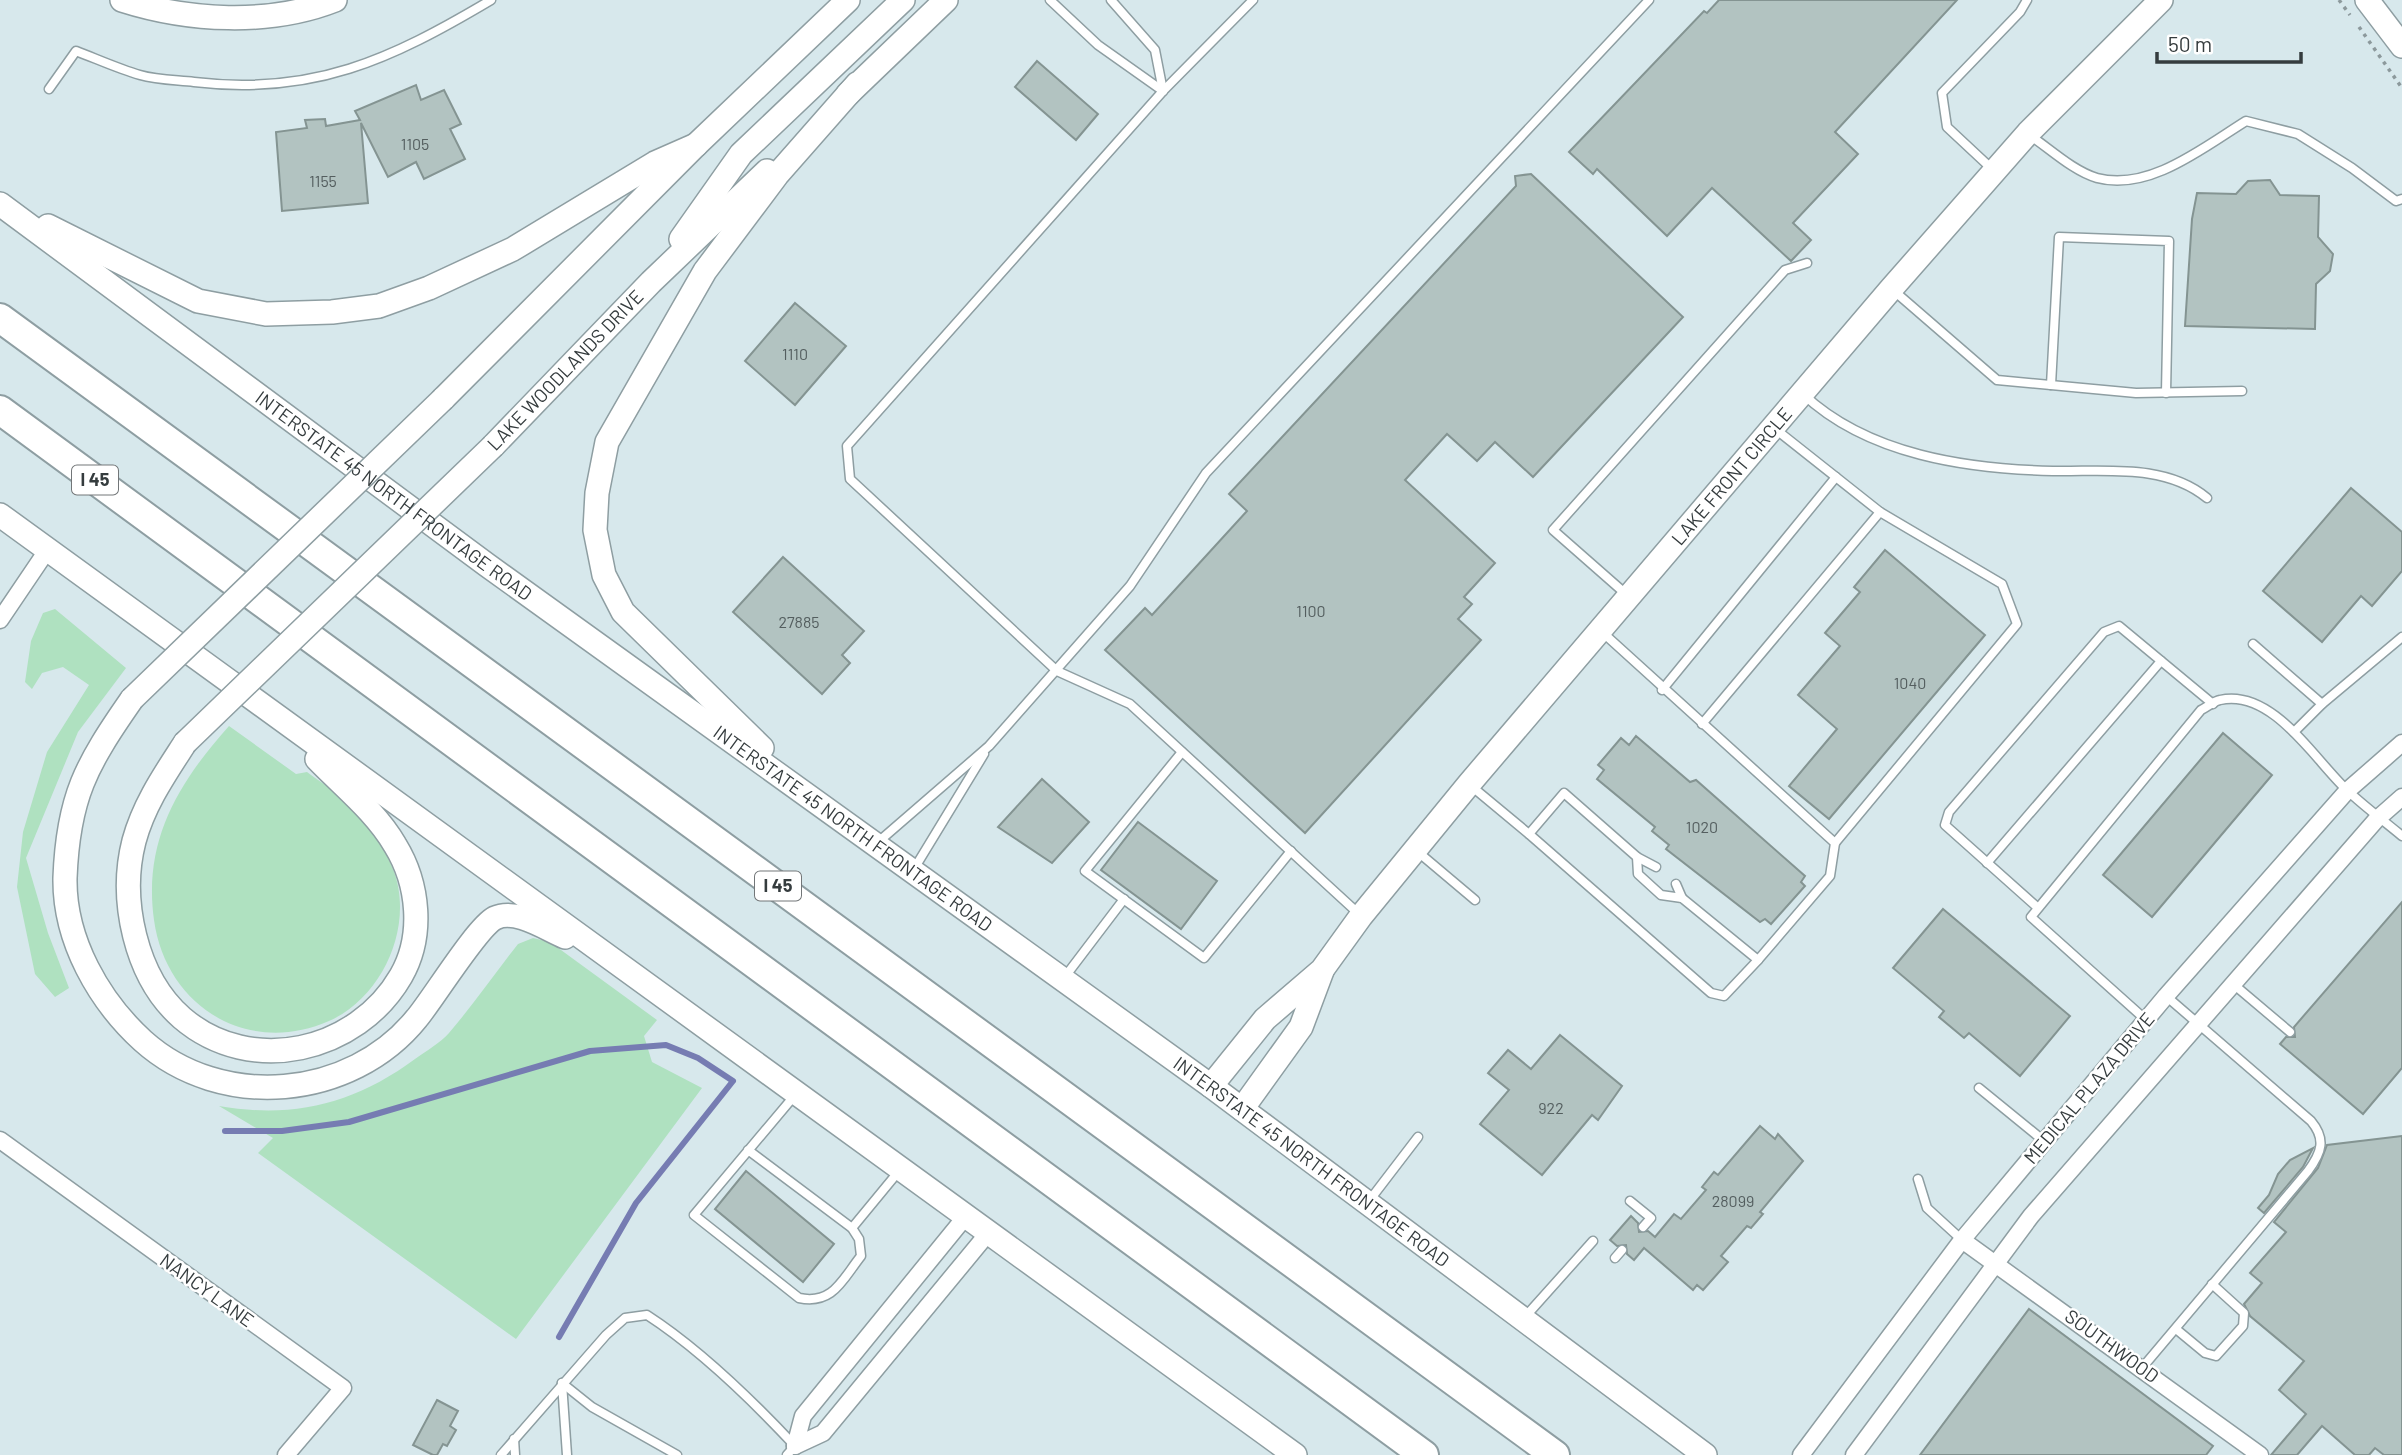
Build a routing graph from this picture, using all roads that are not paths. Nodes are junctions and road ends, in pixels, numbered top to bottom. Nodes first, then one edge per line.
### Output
1 (122, 0) edge
2 (335, 0) edge
3 (491, 0) edge
4 (848, 0) edge
5 (903, 0) edge
6 (946, 0) edge
7 (1050, 0) edge
8 (1111, 0) edge
9 (1253, 0) edge
10 (1648, 0) edge
11 (2027, 0) edge
12 (2161, 0) edge
13 (2367, 0) edge
14 (2402, 46) edge
15 (858, 84) junction
16 (49, 89) dead end
17 (1163, 92) junction
18 (2028, 133) junction
19 (696, 145) junction
20 (1994, 171) junction
21 (2402, 199) edge
22 (0, 203) edge
23 (1807, 263) dead end
24 (651, 282) junction
25 (1891, 289) junction
26 (0, 318) edge
27 (2051, 385) junction
28 (1801, 391) junction
29 (2242, 391) dead end
30 (2166, 393) junction
31 (0, 410) edge
32 (1772, 426) junction
33 (1836, 477) junction
34 (2207, 498) dead end
35 (1880, 512) junction
36 (0, 515) edge
37 (48, 549) junction
38 (1627, 595) junction
39 (0, 620) edge
40 (1599, 629) junction
41 (2402, 637) edge
42 (2253, 644) dead end
43 (2161, 661) junction
44 (1057, 671) junction
45 (1662, 690) junction
46 (2213, 704) junction
47 (2322, 704) junction
48 (274, 715) junction
49 (1702, 724) junction
50 (2294, 732) junction
51 (2402, 743) edge
52 (989, 746) junction
53 (1182, 752) junction
54 (1469, 784) junction
55 (2347, 791) junction
56 (2402, 797) edge
57 (828, 810) junction
58 (2379, 817) junction
59 (1529, 834) junction
60 (2402, 836) edge
61 (1835, 843) junction
62 (875, 845) junction
63 (1416, 850) junction
64 (1291, 851) junction
65 (1637, 857) junction
66 (1987, 863) junction
67 (1656, 867) dead end
68 (912, 873) junction
69 (1676, 884) dead end
70 (1682, 898) junction
71 (1124, 899) junction
72 (1475, 900) dead end
73 (2037, 907) junction
74 (1361, 916) junction
75 (606, 955) junction
76 (1758, 960) junction
77 (1322, 970) junction
78 (1063, 979) junction
79 (2232, 984) junction
80 (2166, 996) junction
81 (2146, 1020) junction
82 (2197, 1023) junction
83 (2290, 1032) dead end
84 (1210, 1086) junction
85 (1979, 1088) dead end
86 (797, 1093) junction
87 (1242, 1109) junction
88 (1418, 1137) dead end
89 (0, 1140) edge
90 (2045, 1141) junction
91 (748, 1150) junction
92 (901, 1168) junction
93 (1918, 1179) dead end
94 (1630, 1201) dead end
95 (1367, 1204) junction
96 (967, 1216) junction
97 (1643, 1227) dead end
98 (852, 1228) junction
99 (989, 1232) junction
100 (1962, 1240) junction
101 (1593, 1241) dead end
102 (1622, 1250) dead end
103 (1615, 1258) dead end
104 (1994, 1264) junction
105 (2213, 1284) junction
106 (1523, 1319) junction
107 (2176, 1329) junction
108 (2142, 1368) junction
109 (562, 1383) junction
110 (514, 1439) junction
111 (795, 1452) edge
112 (286, 1455) edge
113 (501, 1455) edge
114 (515, 1455) edge
115 (566, 1455) edge
116 (677, 1455) edge
117 (1295, 1455) edge
118 (1424, 1455) edge
119 (1555, 1455) edge
120 (1705, 1455) edge
121 (1801, 1455) edge
122 (1854, 1455) edge
123 (2260, 1455) edge

1 - 2 main road
3 - 16 lane
4 - 19 main road
5 - 24 main road
6 - 15 main road, LAKE WOODLANDS DRIVE
7 - 17 lane
8 - 17 lane
9 - 17 lane
10 - 44 lane
11 - 20 lane
12 - 18 main road, LAKE FRONT CIRCLE
13 - 14 main road
15 - 24 main road, LAKE WOODLANDS DRIVE
15 - 57 main road
17 - 44 lane
18 - 20 main road, LAKE FRONT CIRCLE
18 - 21 lane
19 - 22 main road
19 - 75 main road, bridge
20 - 25 main road, LAKE FRONT CIRCLE
22 - 57 main road, INTERSTATE 45 NORTH FRONTAGE ROAD
23 - 38 lane
24 - 48 main road, LAKE WOODLANDS DRIVE, bridge
25 - 27 lane
25 - 28 main road, LAKE FRONT CIRCLE
26 - 119 highway, I 45
27 - 30 lane
27 - 30 lane
28 - 32 main road, LAKE FRONT CIRCLE
28 - 34 lane
29 - 30 lane
31 - 118 highway, I 45
32 - 33 lane
32 - 38 main road, LAKE FRONT CIRCLE
33 - 35 lane
33 - 45 lane
35 - 49 lane
35 - 61 lane
36 - 37 main road
37 - 39 street
37 - 48 main road
38 - 40 main road, LAKE FRONT CIRCLE
40 - 45 lane
40 - 54 main road, LAKE FRONT CIRCLE
41 - 47 lane
42 - 47 lane
43 - 46 lane
43 - 66 lane
43 - 66 lane
44 - 52 lane
44 - 53 lane
45 - 49 lane
46 - 50 lane
46 - 73 lane
47 - 50 lane
48 - 75 main road
49 - 61 lane
50 - 55 lane
51 - 55 street, MEDICAL PLAZA DRIVE
52 - 62 lane
52 - 68 lane
53 - 64 lane
53 - 71 lane
54 - 59 lane
54 - 63 main road, LAKE FRONT CIRCLE
55 - 58 lane
55 - 80 street, MEDICAL PLAZA DRIVE
56 - 58 street, MEDICAL PLAZA DRIVE
57 - 62 main road, INTERSTATE 45 NORTH FRONTAGE ROAD
58 - 60 lane
58 - 79 street, MEDICAL PLAZA DRIVE
59 - 65 lane
59 - 76 lane
61 - 76 lane
62 - 68 main road, INTERSTATE 45 NORTH FRONTAGE ROAD
63 - 72 lane
63 - 74 main road, LAKE FRONT CIRCLE
64 - 71 lane
64 - 74 lane
65 - 67 lane
65 - 70 lane
66 - 73 lane
68 - 78 main road, INTERSTATE 45 NORTH FRONTAGE ROAD
69 - 70 lane
70 - 76 lane
71 - 78 lane
73 - 81 lane
74 - 77 main road, LAKE FRONT CIRCLE
75 - 86 main road
77 - 84 main road, LAKE FRONT CIRCLE
77 - 87 main road, LAKE FRONT CIRCLE
78 - 84 main road, INTERSTATE 45 NORTH FRONTAGE ROAD
79 - 82 street, MEDICAL PLAZA DRIVE
79 - 83 lane
80 - 81 street, MEDICAL PLAZA DRIVE
80 - 82 lane
81 - 90 street, MEDICAL PLAZA DRIVE
82 - 104 street, MEDICAL PLAZA DRIVE
82 - 105 lane
84 - 87 main road, INTERSTATE 45 NORTH FRONTAGE ROAD
85 - 90 lane
86 - 91 lane
86 - 92 main road
87 - 95 main road, INTERSTATE 45 NORTH FRONTAGE ROAD
88 - 95 lane
89 - 112 street, NANCY LANE
90 - 100 street, MEDICAL PLAZA DRIVE
91 - 98 lane
91 - 98 lane
92 - 96 main road
92 - 98 lane
93 - 100 lane
94 - 97 lane
95 - 106 main road, INTERSTATE 45 NORTH FRONTAGE ROAD
96 - 99 main road
96 - 111 street
99 - 111 street
99 - 117 main road
100 - 104 street, SOUTHWOOD
100 - 121 street, MEDICAL PLAZA DRIVE
101 - 106 lane
102 - 103 lane
104 - 108 street, SOUTHWOOD
104 - 122 street, MEDICAL PLAZA DRIVE
105 - 107 lane
105 - 107 lane
106 - 120 main road, INTERSTATE 45 NORTH FRONTAGE ROAD
107 - 108 lane
108 - 123 street, SOUTHWOOD
109 - 110 lane
109 - 111 lane
109 - 115 lane
109 - 116 lane
110 - 113 lane
110 - 114 lane

